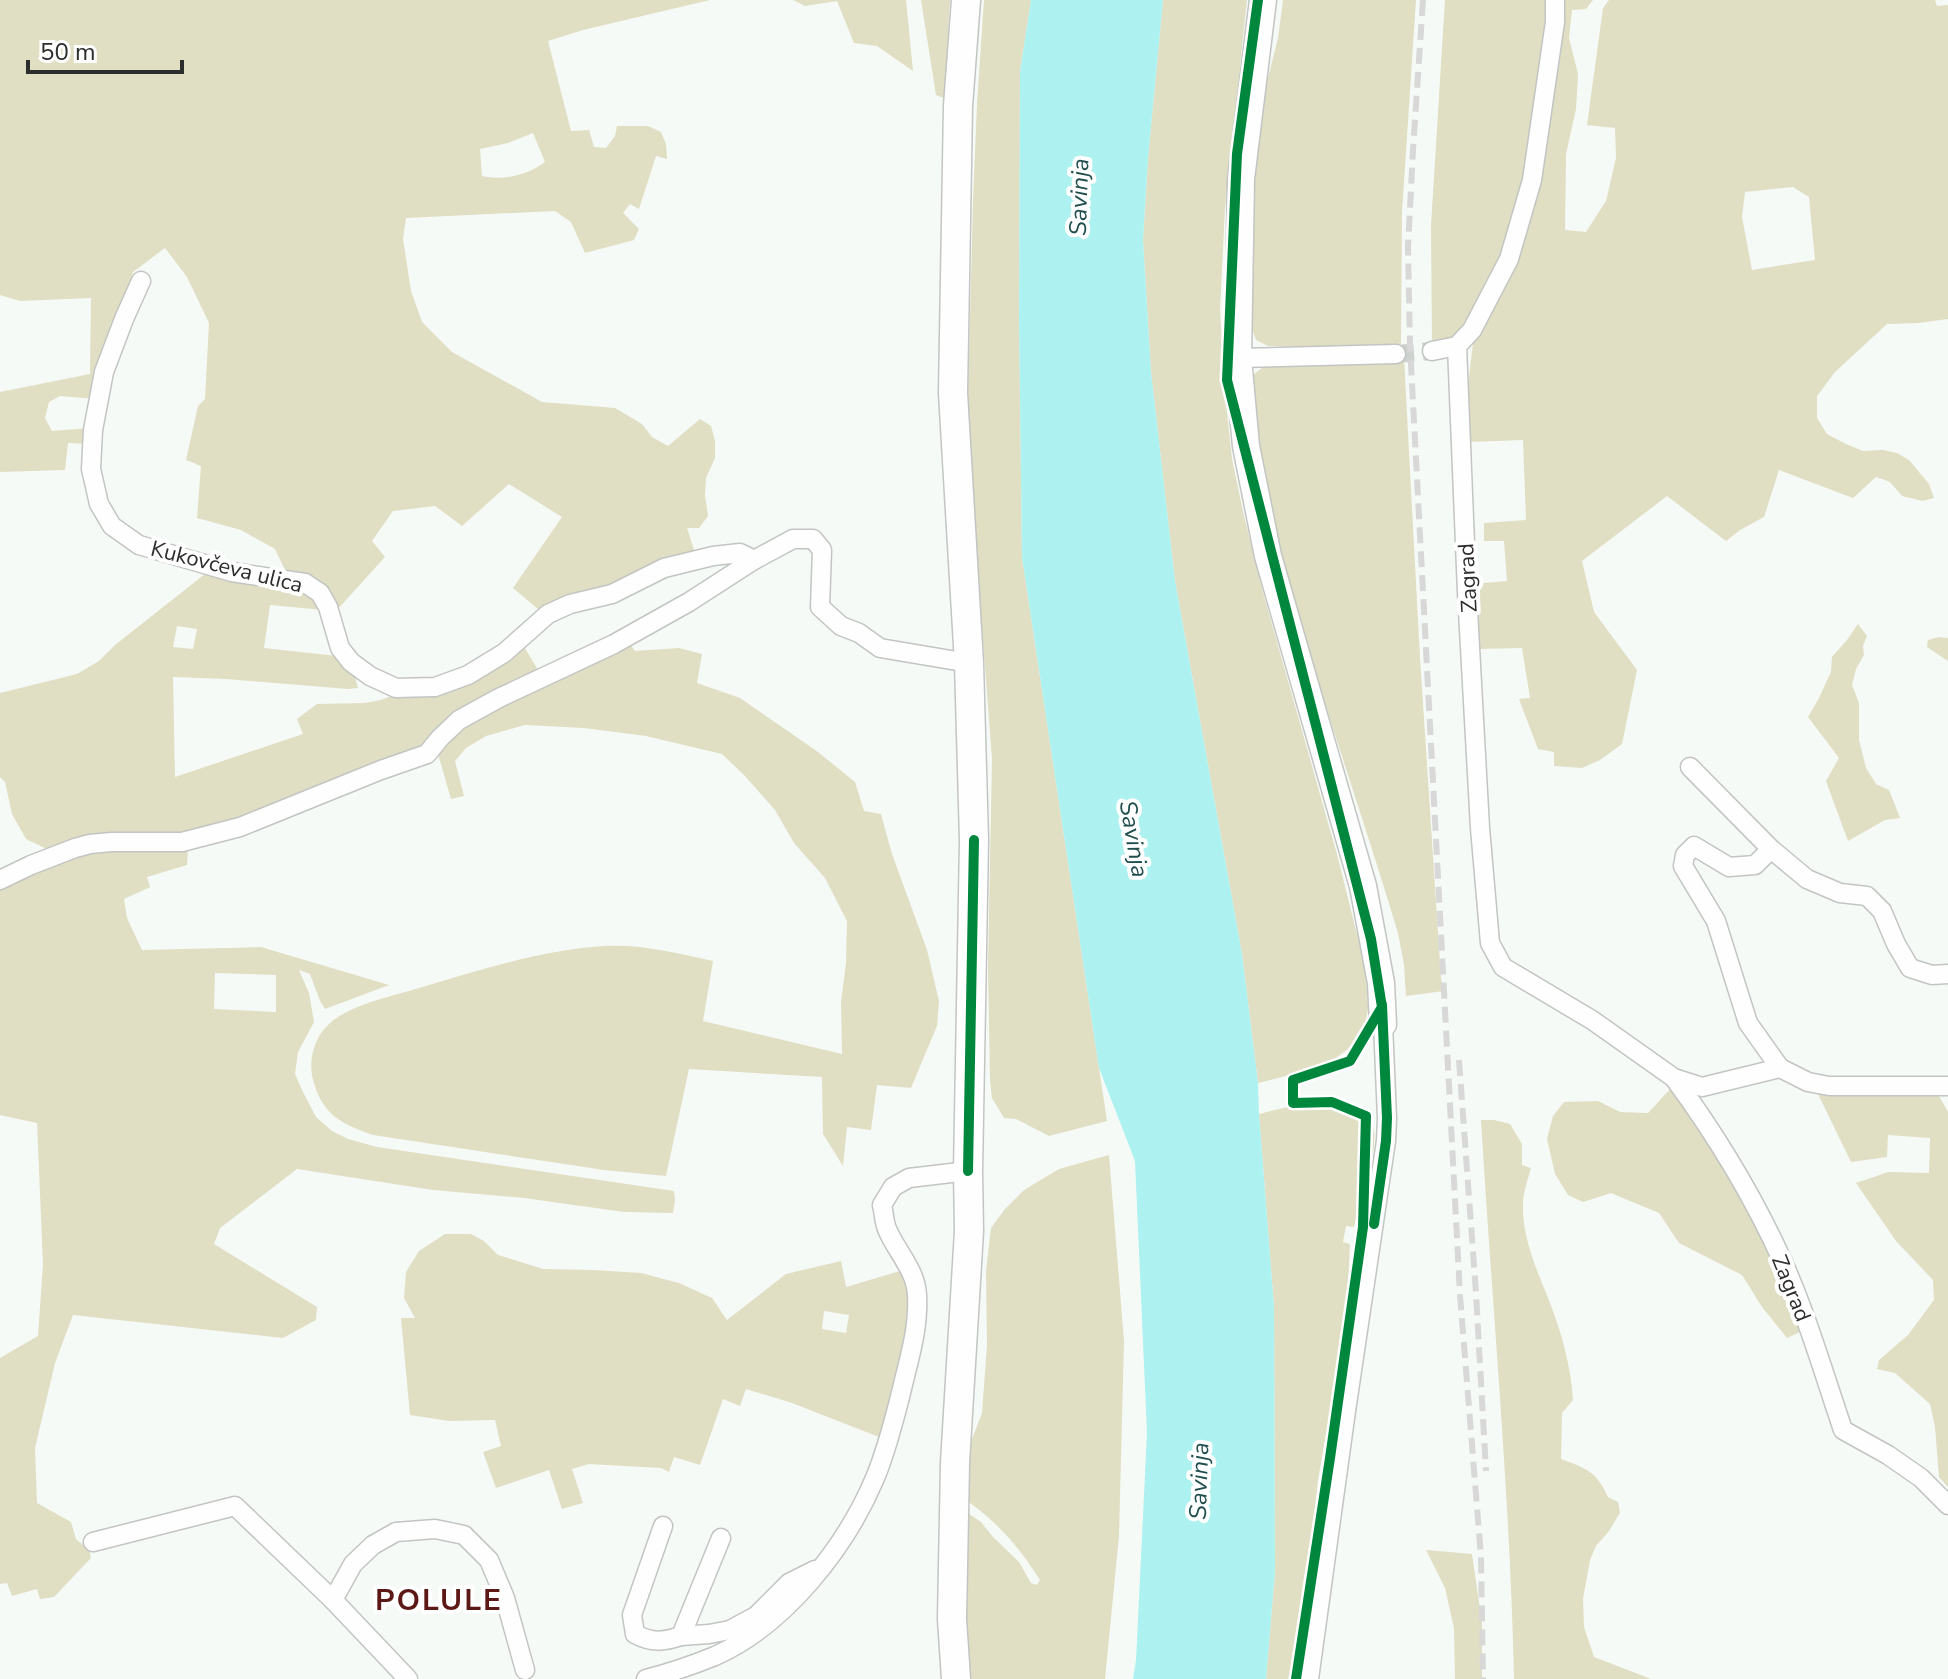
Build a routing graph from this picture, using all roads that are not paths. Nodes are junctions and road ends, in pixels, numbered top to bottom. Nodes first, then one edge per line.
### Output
1 (966, 0) edge
2 (1263, 0) edge
3 (1555, 0) edge
4 (141, 281) dead end
5 (1457, 346) junction
6 (1432, 351) tunnel mouth
7 (1396, 354) tunnel mouth
8 (1238, 358) junction
9 (754, 560) junction
10 (969, 663) junction
11 (1690, 767) dead end
12 (1771, 849) junction
13 (0, 880) edge
14 (1948, 974) edge
15 (1383, 1024) joint
16 (1780, 1068) junction
17 (1674, 1078) junction
18 (1948, 1086) edge
19 (968, 1171) junction
20 (1948, 1505) edge
21 (663, 1526) dead end
22 (721, 1538) dead end
23 (93, 1542) dead end
24 (824, 1565) junction
25 (333, 1600) junction
26 (681, 1636) junction
27 (525, 1670) dead end
28 (408, 1679) edge
29 (646, 1679) edge
30 (956, 1679) edge
31 (1309, 1679) edge

1 - 10 main road
2 - 8 street
3 - 5 street
4 - 9 street, Kukovčeva ulica
5 - 6 street
5 - 17 street, Zagrad
7 - 8 street
8 - 15 street
9 - 10 street
9 - 13 street
10 - 19 main road
11 - 12 street
12 - 14 street
12 - 16 street
15 - 31 street
16 - 17 street, Zagrad
16 - 18 street
17 - 20 street, Zagrad
19 - 24 street
19 - 30 main road
21 - 26 street
22 - 26 street
23 - 25 street
24 - 26 street
24 - 29 street
25 - 27 street
25 - 28 street

